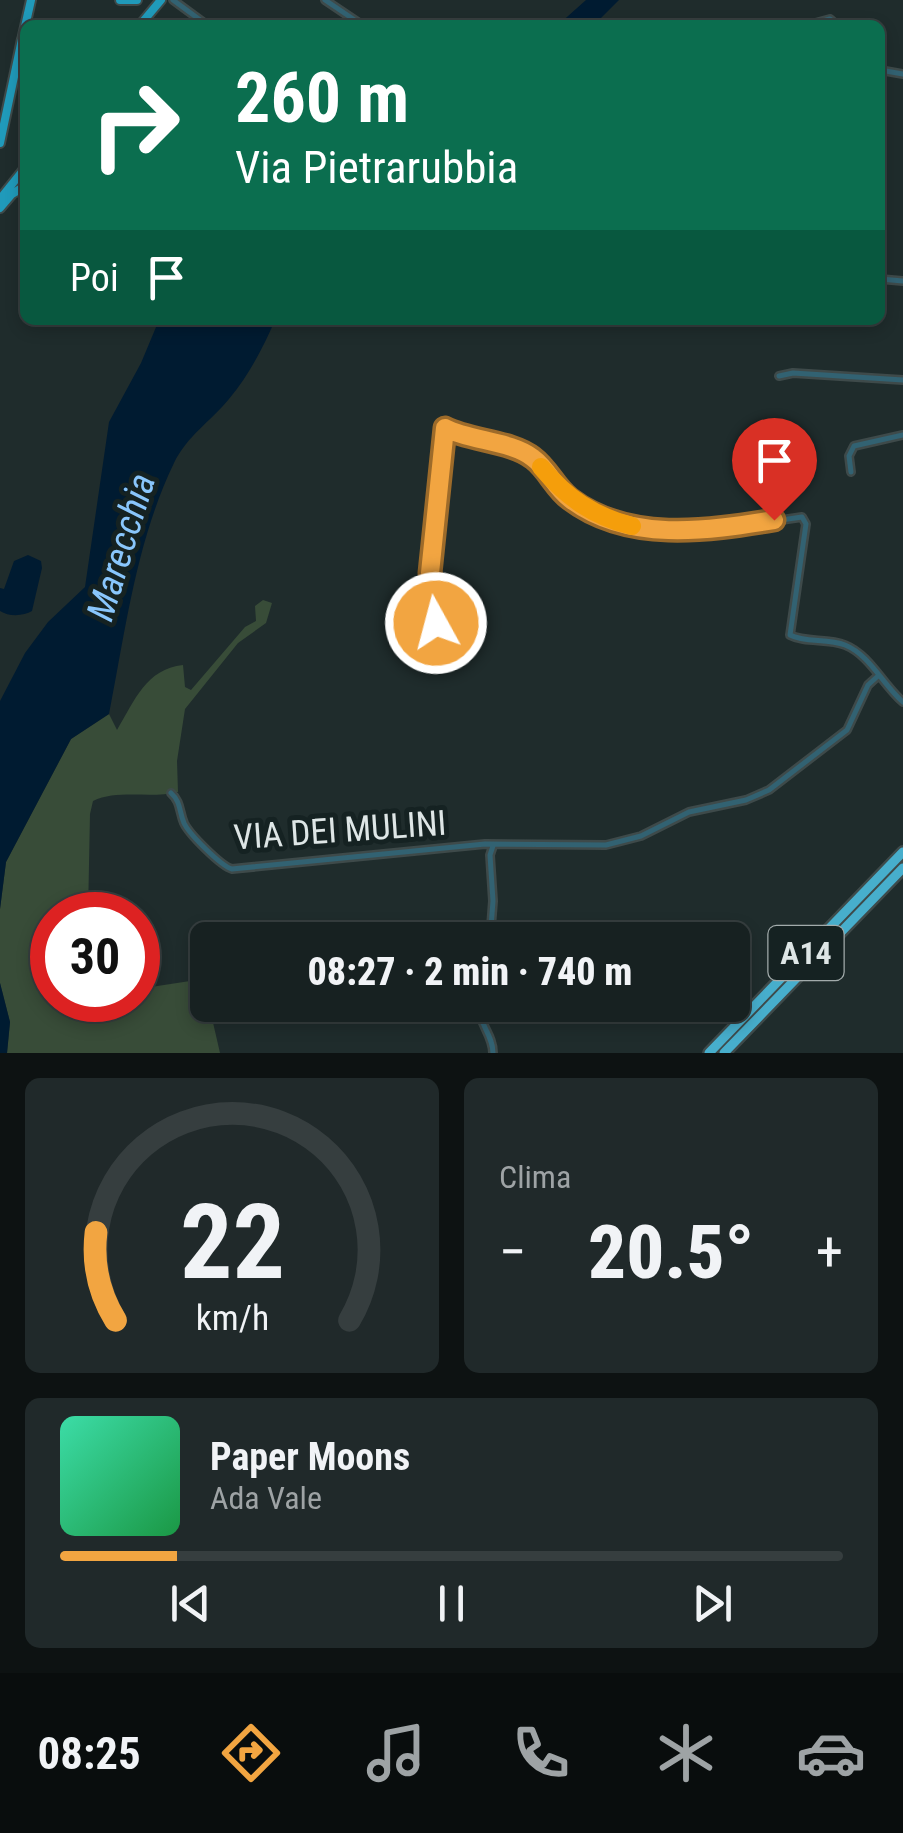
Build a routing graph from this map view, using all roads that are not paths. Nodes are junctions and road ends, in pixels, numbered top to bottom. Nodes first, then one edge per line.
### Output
1 (120, 0) edge
2 (137, 0) edge
3 (161, 0) edge
4 (173, 0) edge
5 (326, 0) edge
6 (144, 20) edge
7 (199, 20) edge
8 (355, 20) edge
9 (20, 48) edge
10 (0, 143) edge
11 (20, 174) edge
12 (20, 189) edge
13 (0, 199) edge
14 (0, 208) edge
15 (779, 376) dead end
16 (903, 380) edge
17 (903, 435) edge
18 (850, 472) dead end
19 (436, 623) dead end
20 (878, 675) junction
21 (903, 702) edge
22 (171, 793) dead end
23 (493, 846) junction
24 (903, 852) edge
25 (903, 868) edge
26 (491, 922) edge
27 (480, 1022) edge
28 (494, 1053) edge
29 (710, 1053) edge
30 (724, 1053) edge

1 - 2 main road
3 - 6 main road
4 - 7 street
5 - 8 street
9 - 10 main road
11 - 13 main road
12 - 14 main road
15 - 16 street
17 - 18 street
19 - 20 street
20 - 21 street
20 - 23 street, VIA DEI MULINI
22 - 23 street, VIA DEI MULINI
23 - 26 street, VIA DEI MULINI
24 - 29 highway, A14
25 - 30 highway, A14
27 - 28 street

